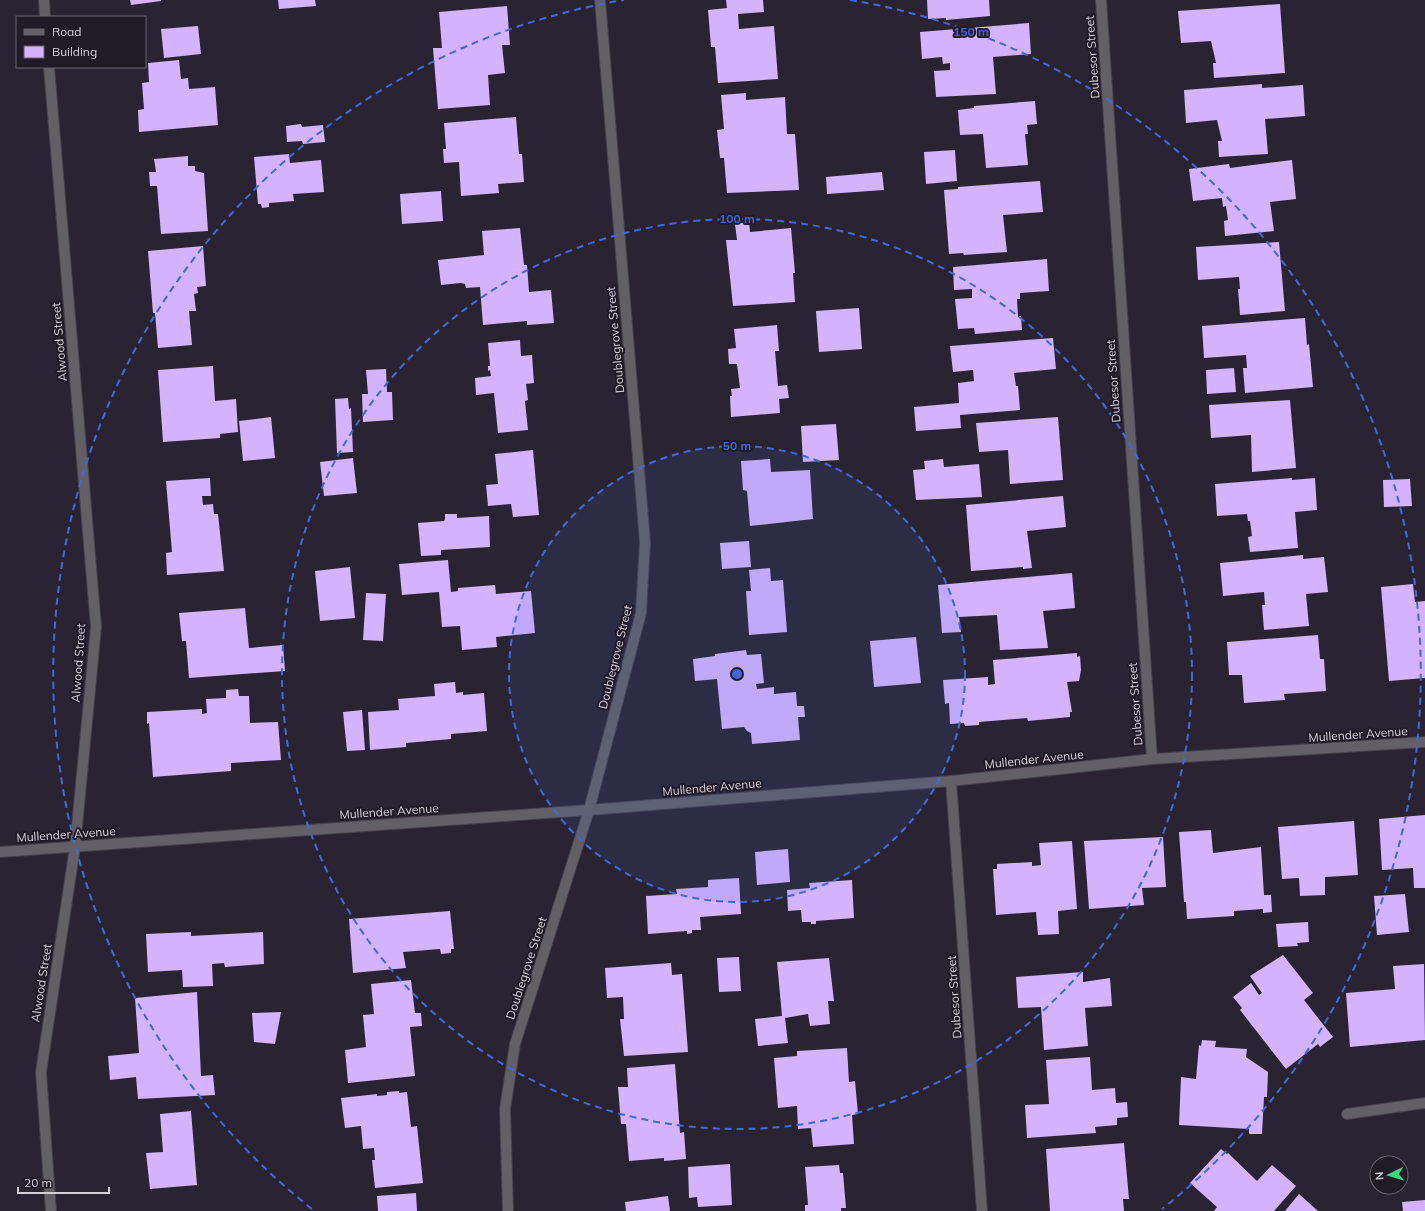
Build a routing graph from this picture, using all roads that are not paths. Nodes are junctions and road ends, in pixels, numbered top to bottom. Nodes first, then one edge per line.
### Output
1 (44, 0) edge
2 (600, 0) edge
3 (1101, 0) edge
4 (45, 16) edge
5 (48, 68) edge
6 (1425, 742) edge
7 (1152, 759) junction
8 (951, 781) junction
9 (589, 810) junction
10 (75, 847) junction
11 (0, 852) edge
12 (1425, 1103) edge
13 (1347, 1114) dead end
14 (51, 1211) edge
15 (508, 1211) edge
16 (982, 1211) edge

1 - 4 street
2 - 9 street, Doublegrove Street
3 - 7 street, Dubesor Street
5 - 10 street, Alwood Street
6 - 7 street, Mullender Avenue
7 - 8 street, Mullender Avenue
8 - 9 street, Mullender Avenue
8 - 16 street, Dubesor Street
9 - 10 street, Mullender Avenue
9 - 15 street, Doublegrove Street
10 - 11 street, Mullender Avenue
10 - 14 street, Alwood Street
12 - 13 street

